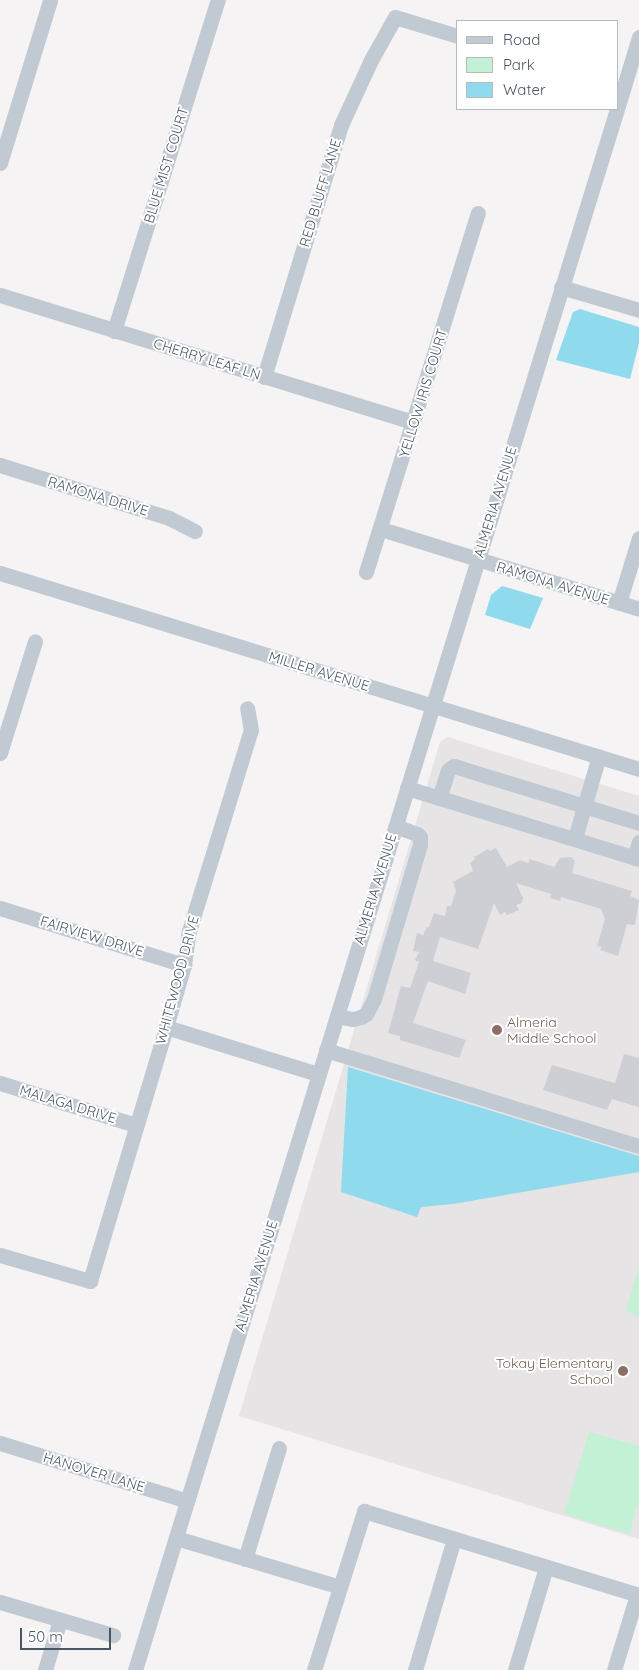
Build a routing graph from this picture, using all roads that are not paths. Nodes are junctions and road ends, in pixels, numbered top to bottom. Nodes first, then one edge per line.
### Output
1 (50, 0) edge
2 (218, 0) edge
3 (456, 35) edge
4 (639, 37) edge
5 (621, 86) edge
6 (616, 110) edge
7 (0, 163) edge
8 (478, 213) dead end
9 (561, 287) junction
10 (0, 296) edge
11 (639, 310) edge
12 (114, 331) junction
13 (264, 377) junction
14 (413, 422) junction
15 (0, 465) edge
16 (381, 529) junction
17 (195, 531) dead end
18 (639, 538) edge
19 (477, 560) junction
20 (366, 572) dead end
21 (0, 573) edge
22 (619, 603) junction
23 (639, 609) edge
24 (35, 641) dead end
25 (432, 706) junction
26 (247, 708) dead end
27 (0, 753) edge
28 (599, 756) junction
29 (639, 768) edge
30 (407, 788) junction
31 (439, 798) junction
32 (585, 806) junction
33 (639, 823) edge
34 (395, 826) junction
35 (575, 838) junction
36 (639, 842) edge
37 (637, 858) edge
38 (0, 908) edge
39 (184, 965) junction
40 (337, 1016) junction
41 (166, 1028) junction
42 (326, 1050) junction
43 (318, 1074) junction
44 (0, 1083) edge
45 (136, 1125) junction
46 (639, 1146) edge
47 (0, 1255) edge
48 (0, 1443) edge
49 (279, 1448) dead end
50 (187, 1501) junction
51 (176, 1538) junction
52 (454, 1539) junction
53 (245, 1559) junction
54 (546, 1567) junction
55 (340, 1587) junction
56 (638, 1595) edge
57 (0, 1602) edge
58 (60, 1620) junction
59 (113, 1635) dead end
60 (46, 1670) edge
61 (135, 1670) edge
62 (314, 1670) edge
63 (415, 1670) edge
64 (515, 1670) edge
65 (614, 1670) edge

1 - 7 street
2 - 12 street, BLUE MIST COURT
3 - 13 street, RED BLUFF LANE
4 - 5 street, ALMERIA AVENUE
6 - 9 street, ALMERIA AVENUE
8 - 14 street, YELLOW IRIS COURT
9 - 11 street
9 - 19 street, ALMERIA AVENUE
10 - 12 street, CHERRY LEAF LN
12 - 13 street, CHERRY LEAF LN
13 - 14 street, CHERRY LEAF LN
14 - 16 street, YELLOW IRIS COURT
15 - 17 street, RAMONA DRIVE
16 - 19 street, RAMONA AVENUE
16 - 20 street, YELLOW IRIS COURT
18 - 22 street
19 - 22 street, RAMONA AVENUE
19 - 25 street, ALMERIA AVENUE
21 - 25 street, MILLER AVENUE
22 - 23 street, RAMONA AVENUE
24 - 27 street
25 - 28 street, MILLER AVENUE
25 - 30 street, ALMERIA AVENUE
26 - 39 street, WHITEWOOD DRIVE
28 - 29 street, MILLER AVENUE
28 - 32 street
30 - 31 street
30 - 34 street, ALMERIA AVENUE
31 - 32 street
31 - 35 street
32 - 33 street
32 - 35 street
34 - 40 street, ALMERIA AVENUE
34 - 40 street
35 - 37 street
36 - 37 street
38 - 39 street, FAIRVIEW DRIVE
39 - 41 street, WHITEWOOD DRIVE
40 - 42 street, ALMERIA AVENUE
41 - 43 street
41 - 45 street, WHITEWOOD DRIVE
42 - 43 street, ALMERIA AVENUE
42 - 46 street
43 - 50 street, ALMERIA AVENUE
44 - 45 street, MALAGA DRIVE
45 - 47 street, WHITEWOOD DRIVE
48 - 50 street, HANOVER LANE
49 - 53 street
50 - 51 street, ALMERIA AVENUE
51 - 53 street
51 - 61 street, ALMERIA AVENUE
52 - 54 street
52 - 55 street
52 - 63 street
53 - 55 street
54 - 56 street
54 - 64 street
55 - 62 street
56 - 65 street
57 - 58 street
58 - 59 street
58 - 60 street

